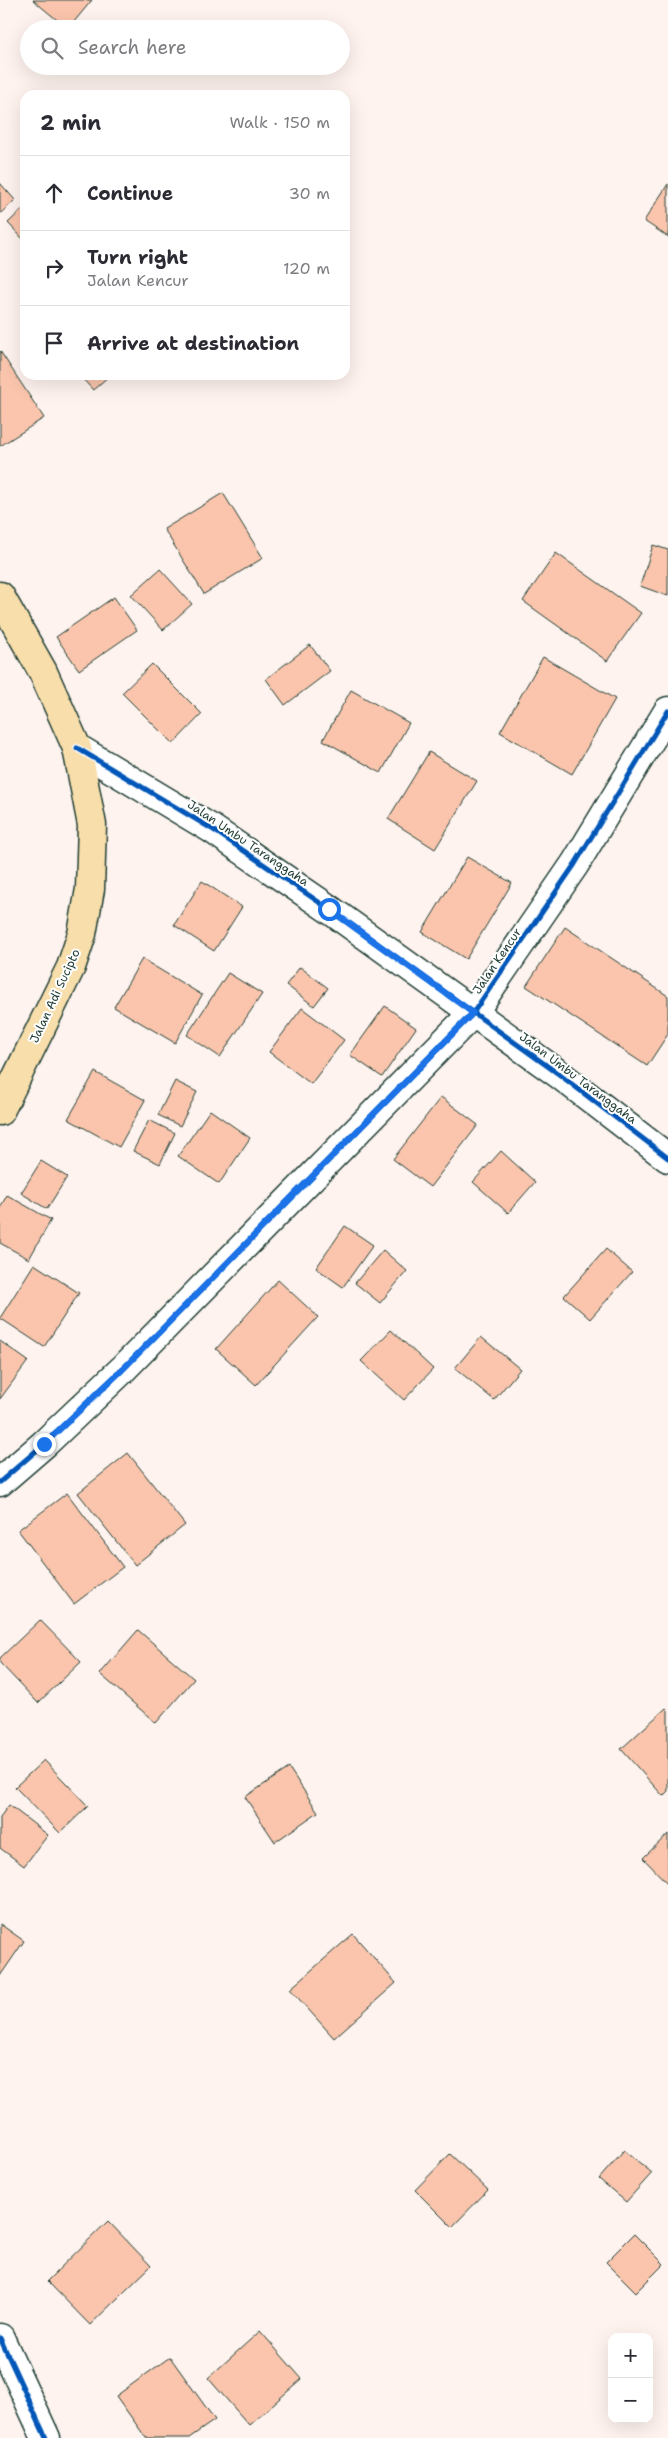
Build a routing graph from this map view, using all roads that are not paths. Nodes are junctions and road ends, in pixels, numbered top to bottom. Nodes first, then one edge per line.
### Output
1 (0, 596) edge
2 (668, 711) edge
3 (77, 748) junction
4 (473, 1013) junction
5 (0, 1111) edge
6 (668, 1158) edge
7 (0, 1482) edge
8 (0, 2338) edge
9 (46, 2438) edge

1 - 3 highway, Jalan Adi Sucipto
2 - 4 street, Jalan Kencur
3 - 4 street, Jalan Umbu Taranggaha
3 - 5 highway, Jalan Adi Sucipto
4 - 6 street, Jalan Umbu Taranggaha
4 - 7 street, Jalan Kencur
8 - 9 street

